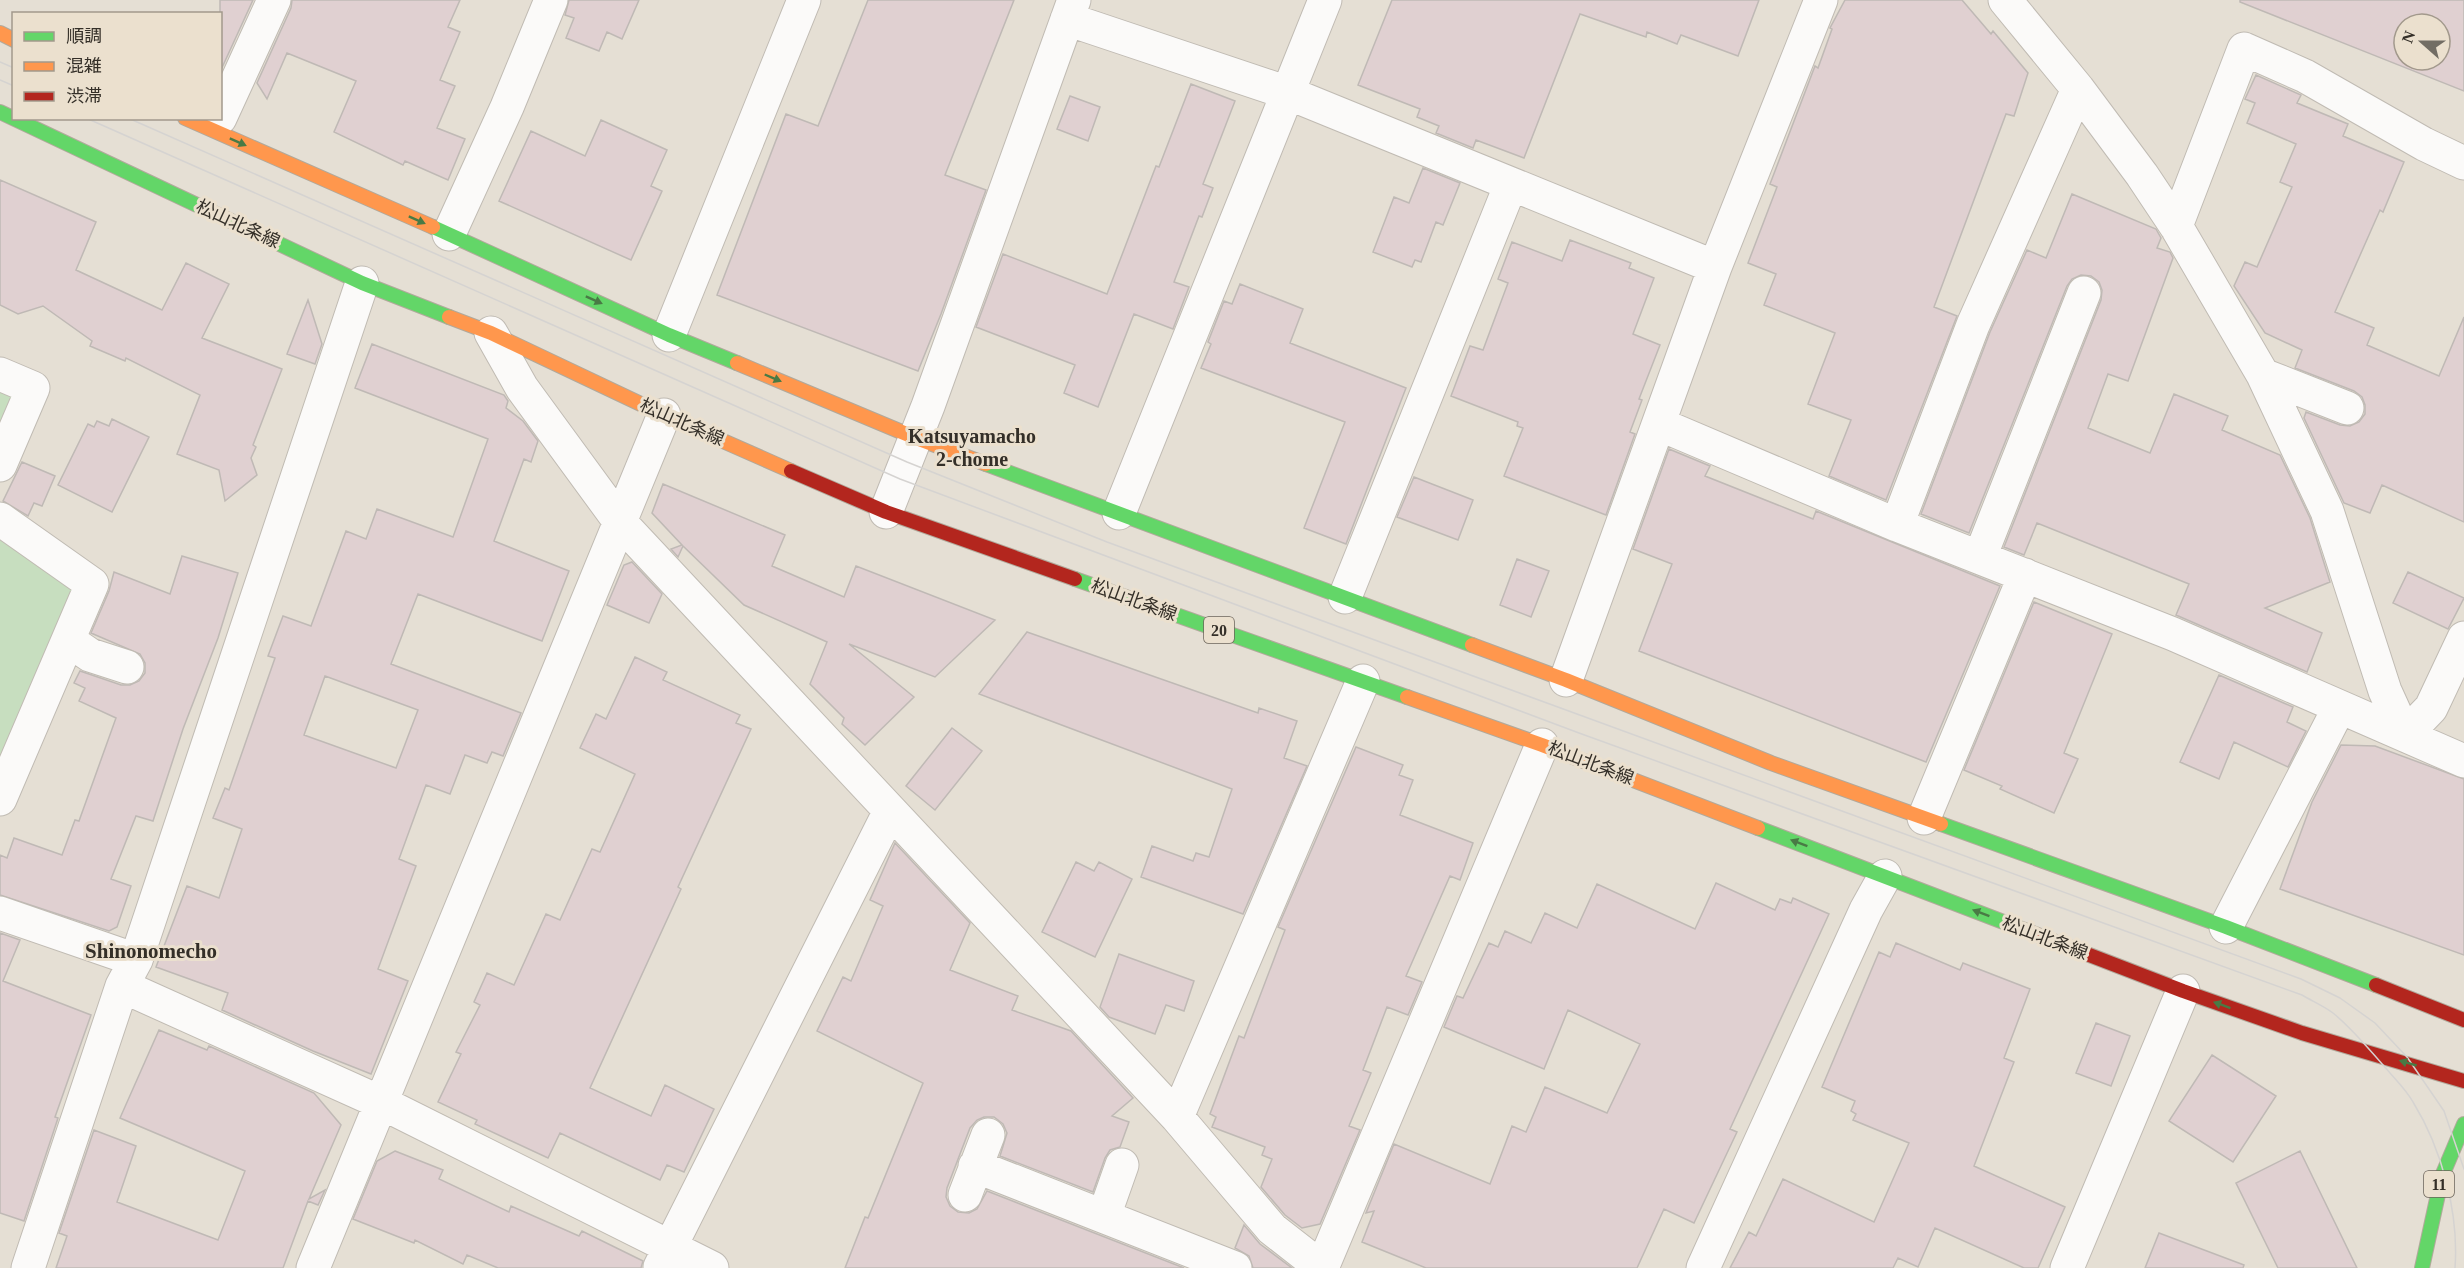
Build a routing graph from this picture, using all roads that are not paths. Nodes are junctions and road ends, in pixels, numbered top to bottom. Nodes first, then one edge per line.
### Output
1 (274, 0) edge
2 (551, 0) edge
3 (804, 0) edge
4 (1325, 0) edge
5 (1821, 0) edge
6 (2005, 0) edge
7 (1070, 9) edge
8 (2078, 89) junction
9 (1288, 93) junction
10 (222, 113) edge
11 (17, 120) edge
12 (201, 120) edge
13 (218, 122) edge
14 (2464, 164) edge
15 (1511, 184) junction
16 (2176, 226) junction
17 (449, 234) junction
18 (1715, 267) junction
19 (362, 283) junction
20 (2084, 293) dead end
21 (491, 333) junction
22 (669, 334) junction
23 (0, 374) edge
24 (2263, 375) junction
25 (2347, 408) dead end
26 (664, 415) junction
27 (1659, 424) junction
28 (916, 438) junction
29 (0, 465) edge
30 (886, 512) junction
31 (1119, 513) junction
32 (0, 519) edge
33 (620, 522) junction
34 (1896, 525) junction
35 (1980, 557) junction
36 (2025, 575) junction
37 (1345, 597) junction
38 (2464, 638) edge
39 (68, 640) junction
40 (127, 667) dead end
41 (1566, 680) junction
42 (1363, 681) junction
43 (2339, 708) junction
44 (2405, 735) junction
45 (1542, 745) junction
46 (2464, 761) edge
47 (0, 799) edge
48 (890, 811) junction
49 (1924, 818) junction
50 (1885, 876) junction
51 (0, 913) edge
52 (2226, 927) junction
53 (129, 973) junction
54 (2183, 991) junction
55 (2464, 1020) edge
56 (2464, 1081) edge
57 (382, 1103) junction
58 (1177, 1118) junction
59 (2464, 1124) edge
60 (988, 1135) dead end
61 (1122, 1165) dead end
62 (1104, 1216) junction
63 (665, 1258) edge
64 (28, 1268) edge
65 (313, 1268) edge
66 (712, 1268) edge
67 (1235, 1268) edge
68 (1703, 1268) edge
69 (2067, 1268) edge
70 (2422, 1268) edge

1 - 10 street
2 - 17 street
3 - 22 street
4 - 9 street
5 - 18 street
6 - 8 street
7 - 9 street
7 - 28 street
8 - 16 street
8 - 34 street
9 - 15 street
9 - 31 street
11 - 19 main road, 松山北条線 / 20
12 - 13 main road
13 -> 17 main road
14 - 16 street
15 - 18 street
15 - 37 street
16 - 24 street
17 -> 22 main road
18 - 27 street
19 - 21 main road, 松山北条線 / 20
19 - 53 street
20 - 35 street
21 - 26 main road, 松山北条線 / 20
21 - 33 street
22 -> 28 main road
23 - 29 street
24 - 25 street
24 - 44 street
26 - 30 main road, 松山北条線 / 20
26 - 33 street
27 - 34 street
27 - 41 street
28 - 30 street
28 - 31 main road
30 - 42 main road, 松山北条線 / 20
31 - 37 main road
32 - 39 street
33 - 48 street
33 - 57 street
34 - 35 street
35 - 36 street
36 - 43 street
36 - 49 street
37 - 41 main road
38 - 44 street
39 - 40 street
39 - 47 street
41 - 49 main road
42 - 45 main road, 松山北条線 / 20
42 - 58 street
43 - 44 street
43 - 52 street
44 - 46 street
50 -> 45 main road, 松山北条線 / 20
45 - 58 street
48 - 58 street
48 - 63 street
49 - 52 main road
54 -> 50 main road, 松山北条線 / 20
50 - 68 street
51 - 53 street
52 - 55 main road
53 - 57 street
53 - 64 street
56 -> 54 main road, 松山北条線 / 20
54 - 69 street
57 - 63 street
57 - 65 street
59 - 70 main road, 11
60 - 62 street
61 - 62 street
62 - 67 street
63 - 66 street

